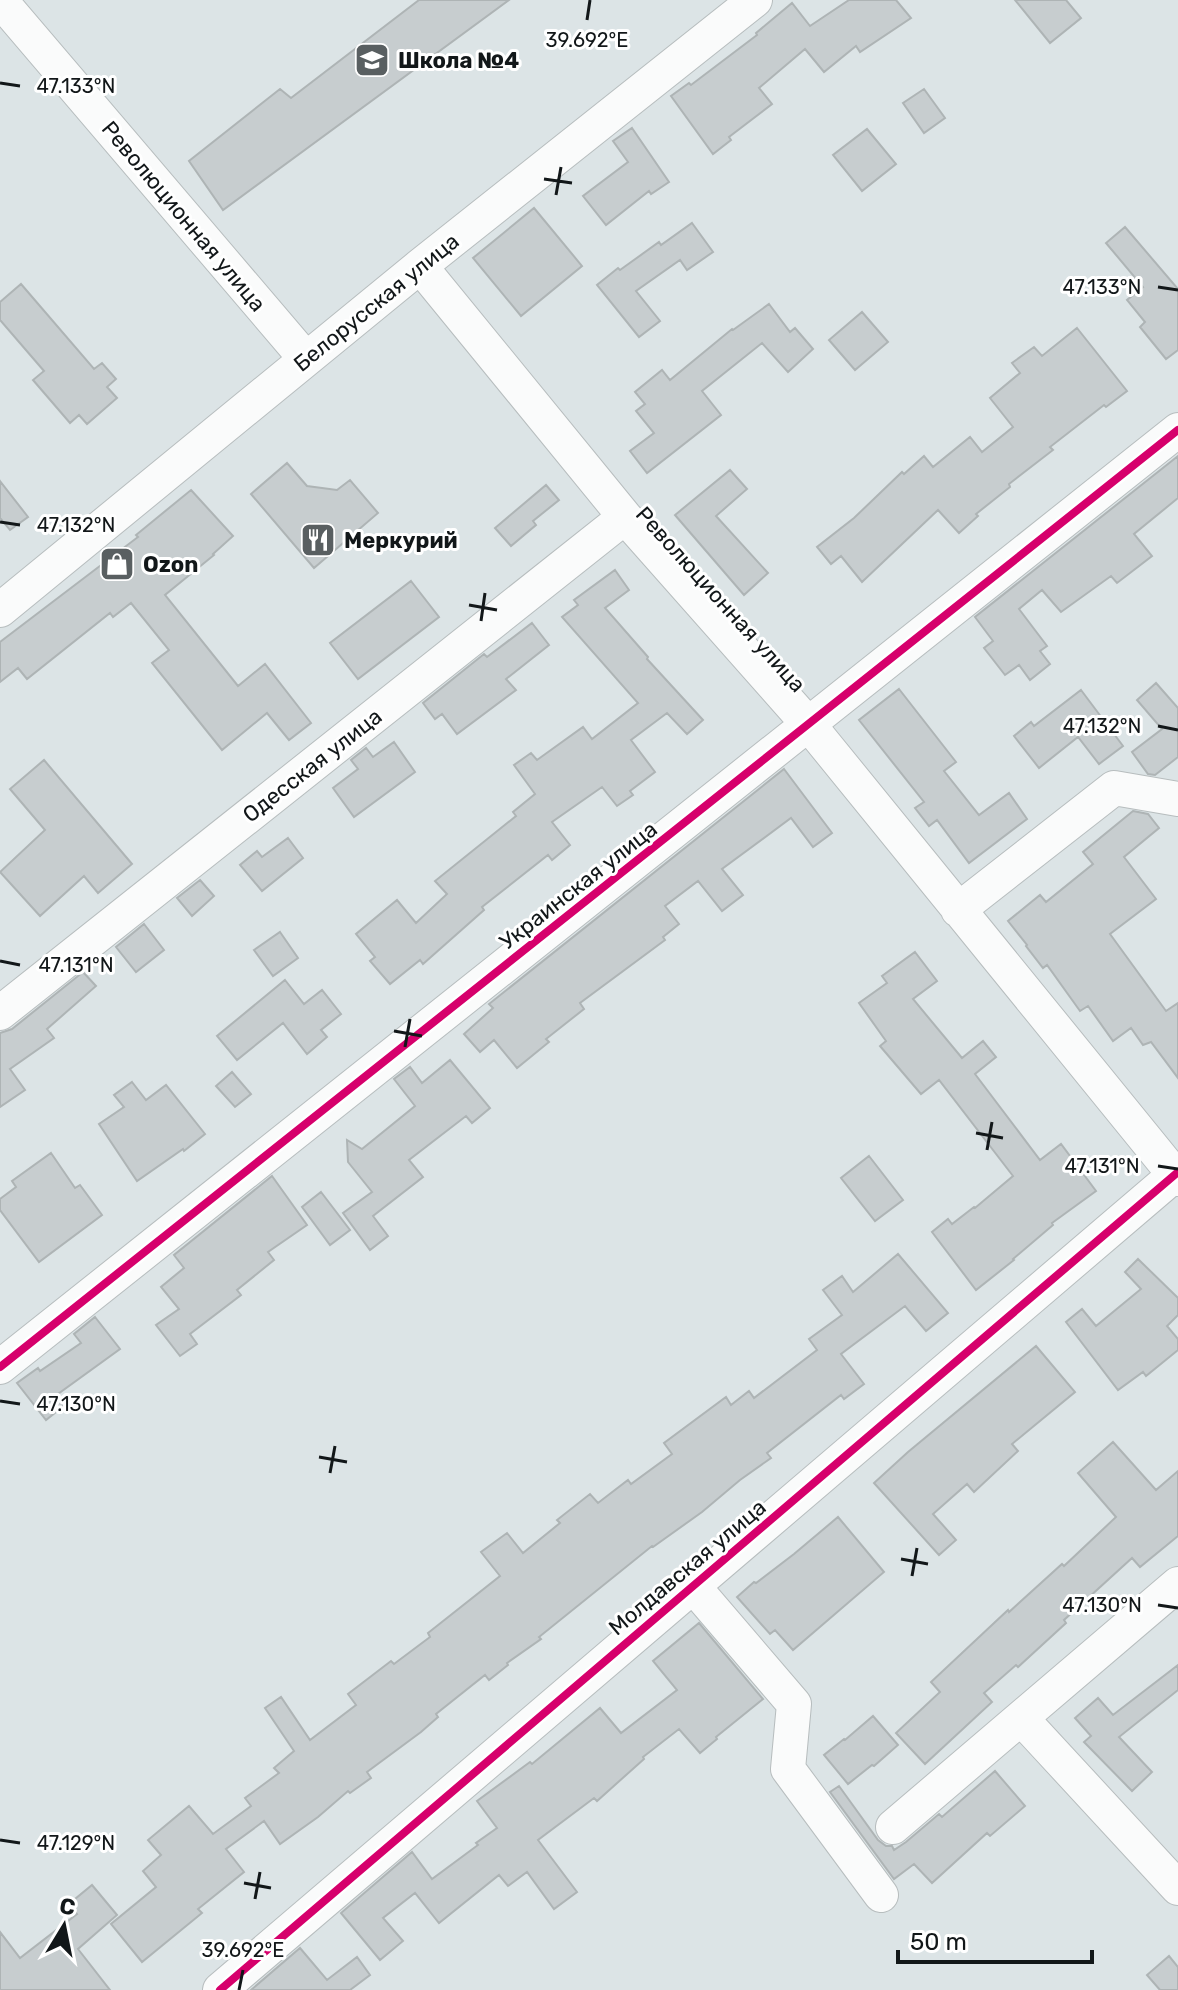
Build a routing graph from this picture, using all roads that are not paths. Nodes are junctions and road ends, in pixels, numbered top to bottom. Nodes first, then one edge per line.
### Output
1 (0, 0) edge
2 (755, 0) edge
3 (420, 266) junction
4 (306, 359) junction
5 (1178, 430) edge
6 (625, 517) junction
7 (0, 610) edge
8 (809, 725) junction
9 (1178, 799) edge
10 (958, 910) junction
11 (0, 1013) edge
12 (1177, 1175) edge
13 (0, 1367) edge
14 (1178, 1584) edge
15 (693, 1586) junction
16 (1021, 1718) junction
17 (893, 1827) dead end
18 (1178, 1888) edge
19 (881, 1895) dead end
20 (220, 1990) edge

1 - 4 street, Революционная улица
2 - 3 street, Белорусская улица
3 - 4 street, Белорусская улица
3 - 6 street, Революционная улица
4 - 7 street, Белорусская улица
5 - 8 street, Украинская улица
6 - 8 street, Революционная улица
6 - 11 street, Одесская улица
8 - 10 street, Революционная улица
8 - 13 street, Украинская улица
9 - 10 street
10 - 12 street, Революционная улица
12 - 15 street, Молдавская улица
14 - 16 street
15 - 19 street, Молдавская улица
15 - 20 street, Молдавская улица
16 - 17 street
16 - 18 street

